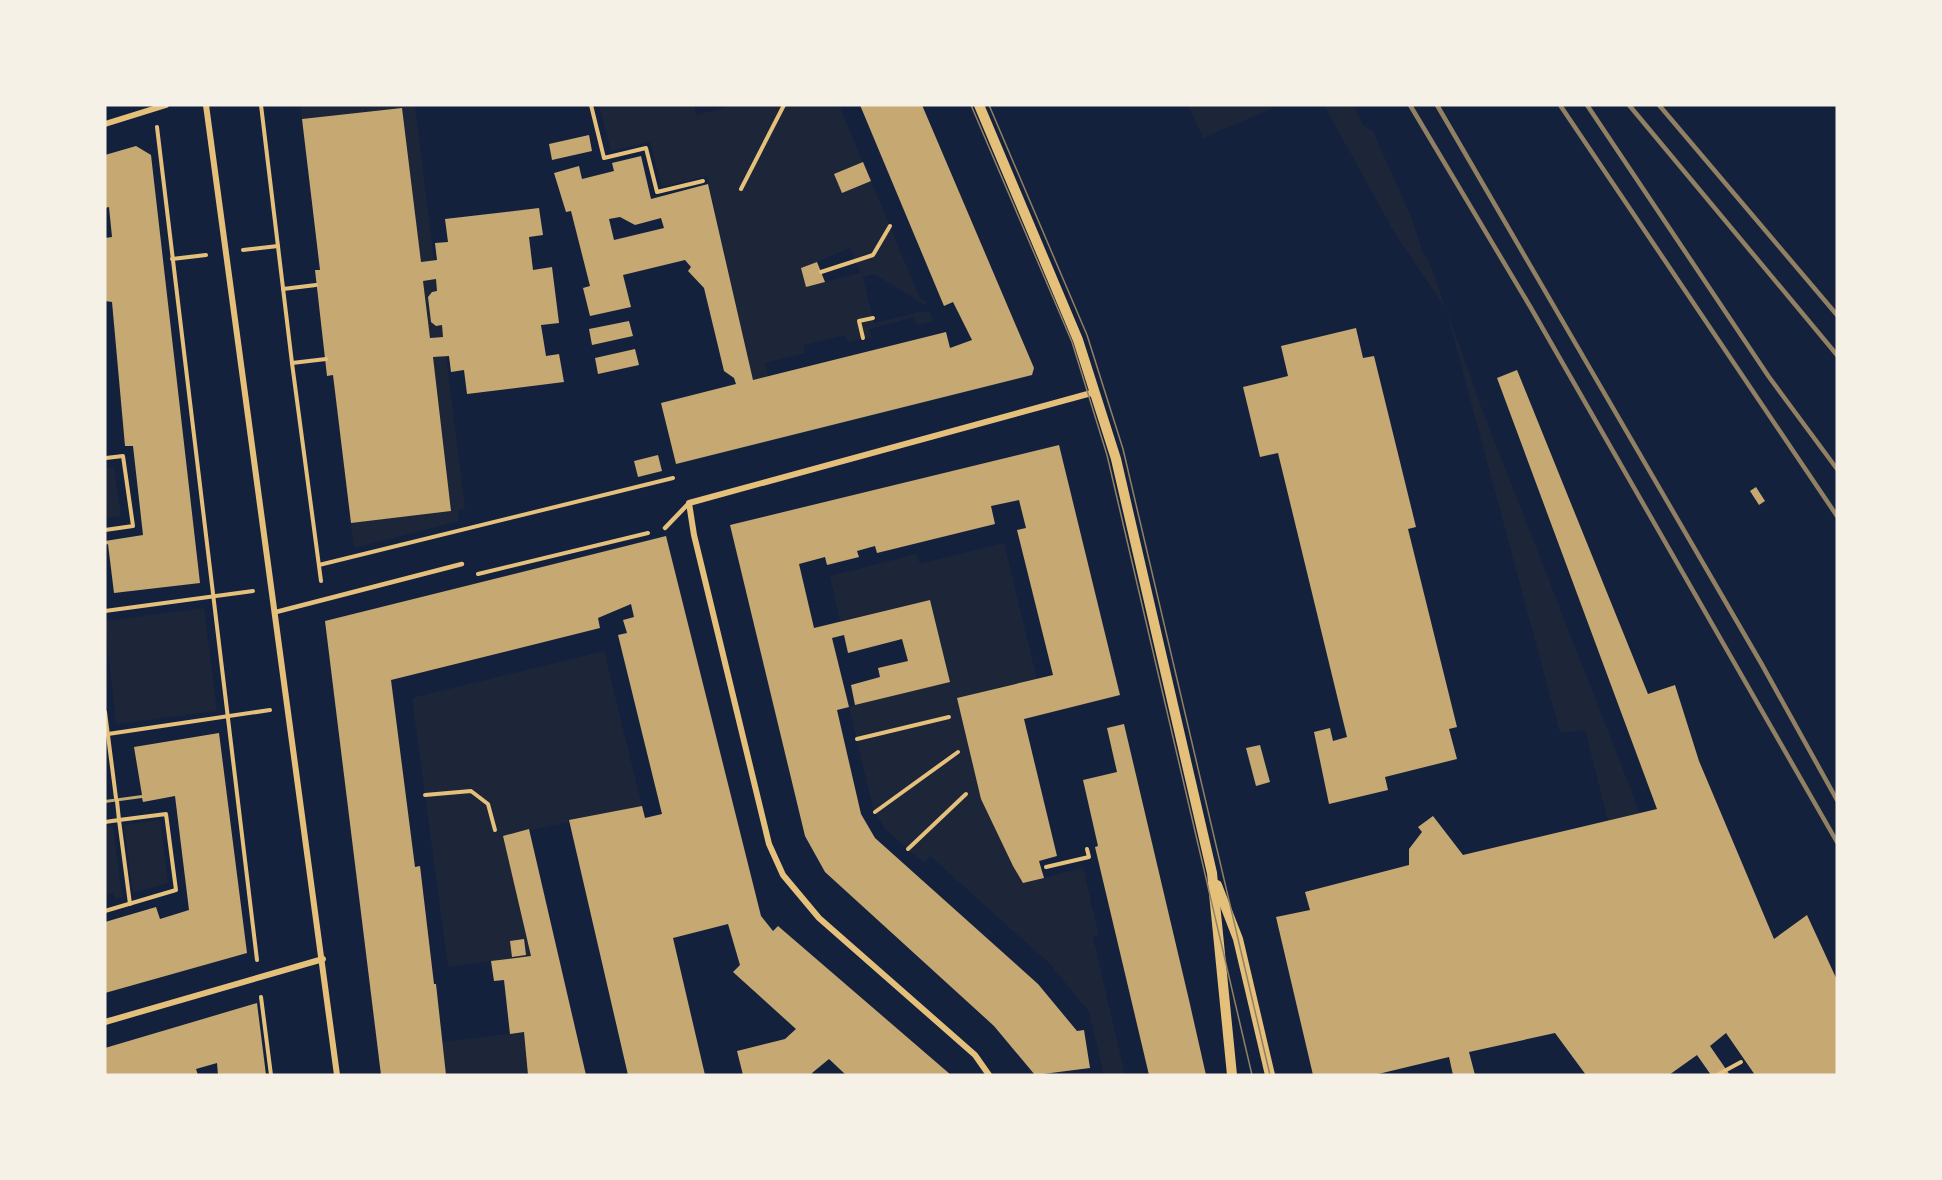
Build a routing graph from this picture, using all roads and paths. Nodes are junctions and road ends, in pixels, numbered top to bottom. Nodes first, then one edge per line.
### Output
1 (166, 105) edge
2 (206, 105) edge
3 (261, 105) edge
4 (591, 105) edge
5 (784, 105) edge
6 (979, 105) edge
7 (155, 109) junction
8 (105, 124) edge
9 (703, 181) dead end
10 (741, 189) dead end
11 (890, 226) dead end
12 (821, 272) dead end
13 (316, 285) dead end
14 (283, 289) junction
15 (873, 318) dead end
16 (863, 338) dead end
17 (326, 359) dead end
18 (292, 363) junction
19 (1096, 392) junction
20 (106, 458) edge
21 (673, 478) dead end
22 (688, 503) junction
23 (665, 528) joint
24 (105, 530) edge
25 (462, 564) joint
26 (319, 565) junction
27 (273, 589) junction
28 (212, 597) junction
29 (323, 600) junction
30 (105, 611) edge
31 (276, 612) junction
32 (289, 708) junction
33 (105, 712) edge
34 (226, 717) junction
35 (949, 717) dead end
36 (108, 734) junction
37 (856, 739) dead end
38 (958, 752) dead end
39 (966, 794) dead end
40 (425, 795) dead end
41 (876, 812) dead end
42 (119, 820) junction
43 (105, 822) edge
44 (495, 830) dead end
45 (908, 849) dead end
46 (1087, 849) dead end
47 (1046, 867) dead end
48 (1212, 873) junction
49 (130, 904) junction
50 (105, 911) edge
51 (323, 959) junction
52 (259, 977) junction
53 (105, 1022) edge
54 (1742, 1062) dead end
55 (271, 1075) edge
56 (337, 1075) edge
57 (990, 1075) edge
58 (1232, 1075) edge
59 (1270, 1075) edge
60 (1717, 1075) edge

1 - 7 street
2 - 27 street
3 - 14 path
4 - 9 path
5 - 10 path
6 - 19 street
7 - 8 street
7 - 28 path
11 - 12 path
13 - 14 path
14 - 18 path
15 - 16 path
17 - 18 path
18 - 26 path
19 - 22 street
19 - 48 street
20 - 24 path
21 - 26 path
22 - 23 lane
22 - 57 street
23 - 25 path
25 - 29 lane
26 - 29 path
27 - 28 path
27 - 31 street
28 - 30 path
28 - 34 path
29 - 31 lane
31 - 32 street
32 - 34 path
32 - 51 street
33 - 36 path
34 - 36 path
34 - 52 path
35 - 37 path
36 - 42 path
38 - 41 path
39 - 45 path
40 - 44 path
42 - 43 path
42 - 49 path
42 - 49 path
46 - 47 path
48 - 58 street
48 - 59 street
49 - 50 path
51 - 52 street
51 - 56 street
52 - 53 street
52 - 55 path
54 - 60 path

